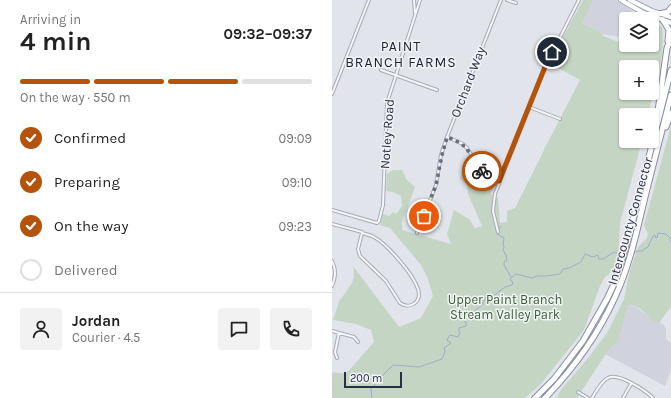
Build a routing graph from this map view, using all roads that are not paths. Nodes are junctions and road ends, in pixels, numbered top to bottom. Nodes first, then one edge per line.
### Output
1 (369, 0) edge
2 (414, 0) edge
3 (420, 0) edge
4 (501, 0) edge
5 (507, 0) edge
6 (579, 0) edge
7 (620, 0) edge
8 (630, 0) edge
9 (516, 3) dead end
10 (671, 8) edge
11 (655, 12) edge
12 (415, 14) junction
13 (659, 14) joint
14 (671, 18) edge
15 (663, 20) junction
16 (671, 23) edge
17 (670, 40) edge
18 (381, 70) dead end
19 (671, 70) edge
20 (395, 76) junction
21 (437, 90) dead end
22 (332, 94) edge
23 (671, 95) edge
24 (529, 107) junction
25 (659, 108) edge
26 (671, 113) edge
27 (659, 115) edge
28 (560, 119) dead end
29 (447, 137) junction
30 (659, 142) edge
31 (659, 143) edge
32 (651, 148) edge
33 (658, 148) edge
34 (499, 181) junction
35 (332, 210) edge
36 (332, 224) edge
37 (498, 232) dead end
38 (362, 233) junction
39 (417, 233) dead end
40 (332, 261) edge
41 (332, 286) edge
42 (332, 331) edge
43 (339, 333) junction
44 (358, 342) dead end
45 (337, 358) dead end
46 (631, 384) junction
47 (578, 392) dead end
48 (535, 398) edge
49 (545, 398) edge
50 (588, 398) edge
51 (592, 398) edge
52 (623, 398) edge
53 (653, 398) edge

1 - 22 street
2 - 12 street
3 - 12 street, Notley Road
4 - 29 street, Orchard Way
5 - 9 street
6 - 24 street
7 - 15 main road
8 - 11 main road
10 - 13 highway
12 - 20 street, Notley Road
13 - 14 main road
15 - 16 main road
15 - 17 highway
17 - 25 highway
18 - 20 street
19 - 27 highway, Intercounty Connector
20 - 21 street
20 - 35 street, Notley Road
23 - 30 highway, Intercounty Connector
24 - 28 street
24 - 34 street
26 - 31 highway
29 - 34 street
29 - 39 street, Orchard Way
32 - 48 highway, Intercounty Connector
33 - 49 highway, Intercounty Connector
34 - 37 street
36 - 38 street
38 - 38 street
40 - 41 street
42 - 43 street
43 - 44 street
43 - 45 street
46 - 51 street
46 - 52 street
46 - 53 street
47 - 50 street

